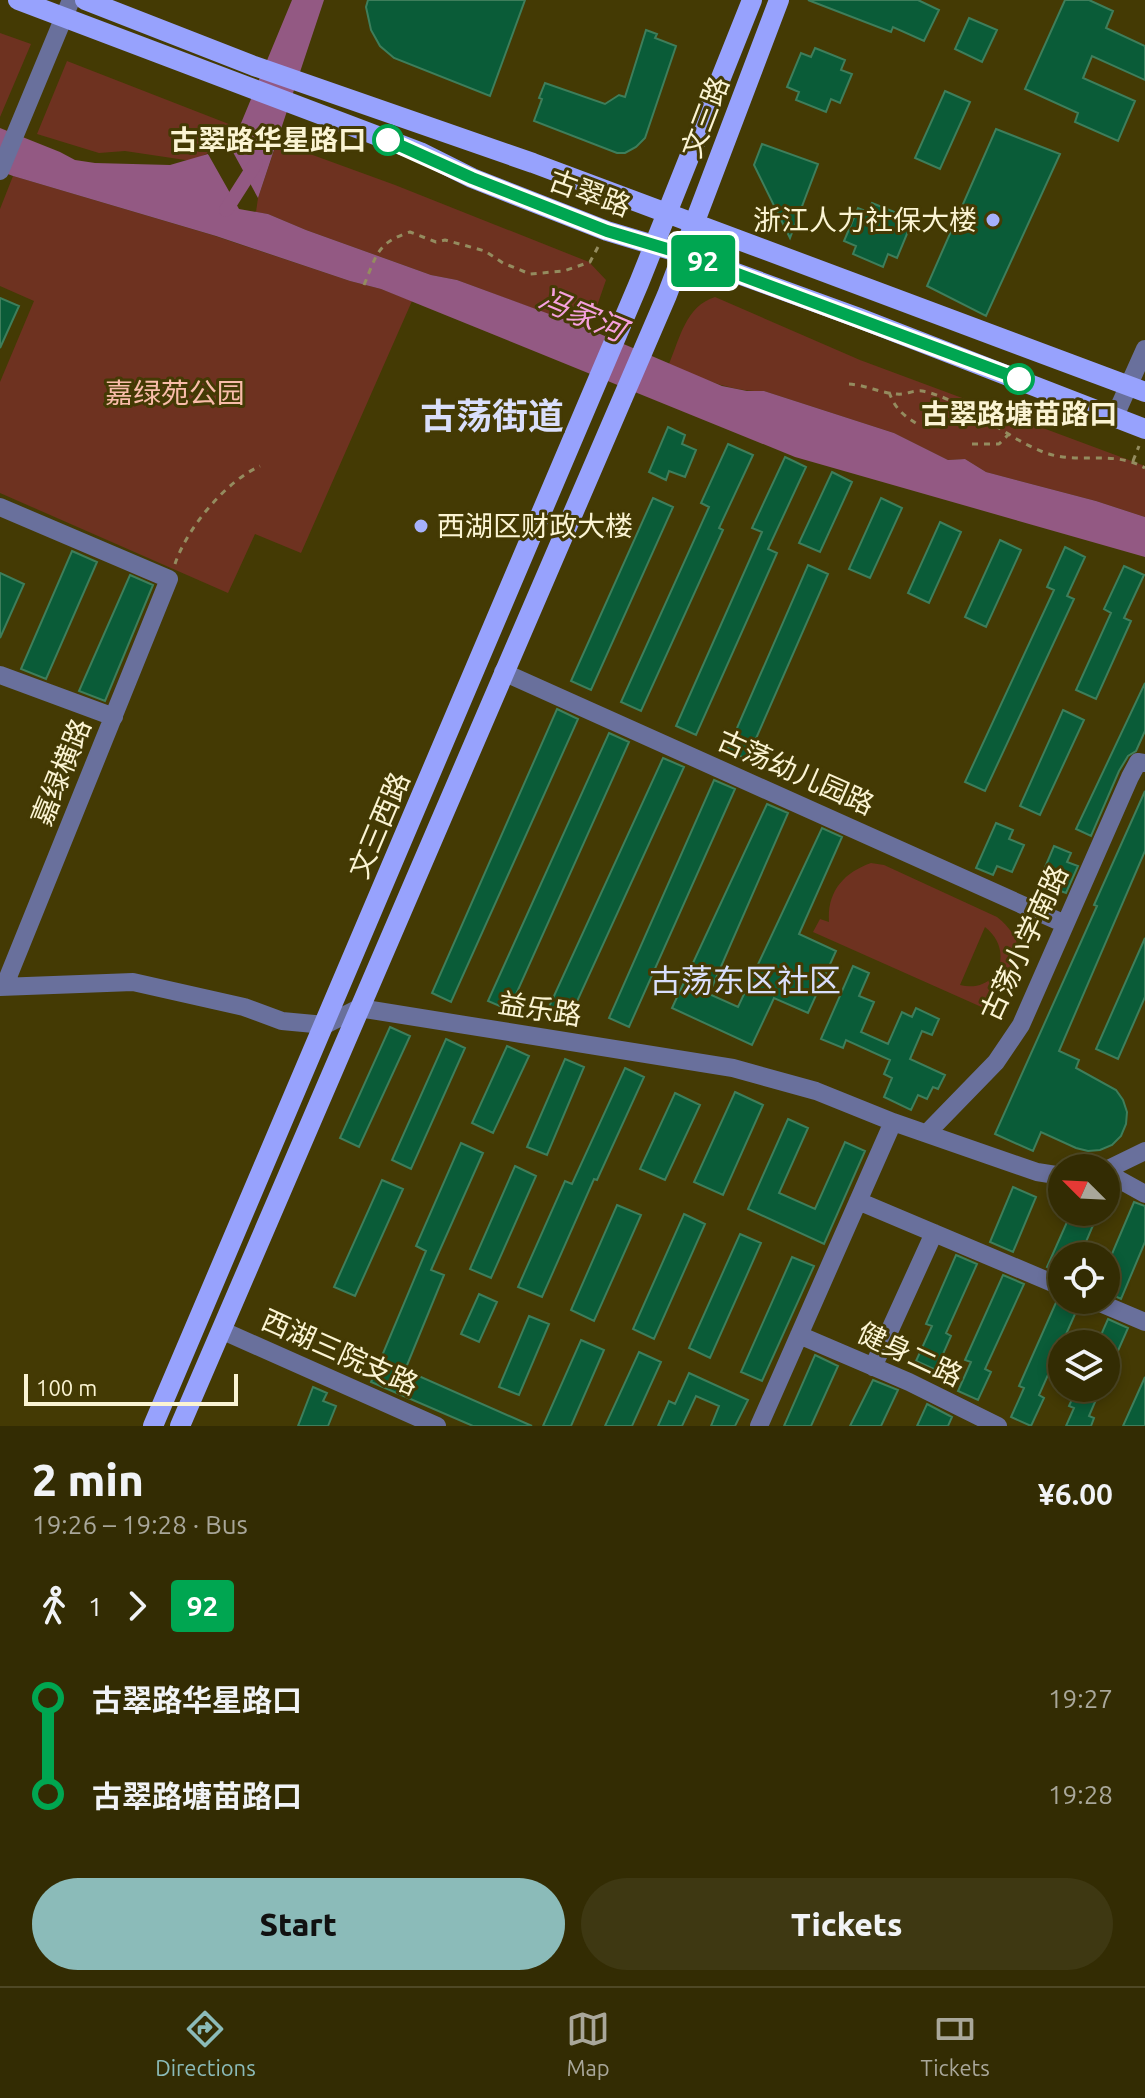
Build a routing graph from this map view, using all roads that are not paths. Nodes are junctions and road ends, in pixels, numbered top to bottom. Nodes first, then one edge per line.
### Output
1 (18, 0) edge
2 (85, 0) edge
3 (752, 0) edge
4 (779, 0) edge
5 (68, 9) edge
6 (0, 171) edge
7 (668, 213) junction
8 (695, 223) junction
9 (653, 244) junction
10 (684, 254) junction
11 (1145, 349) edge
12 (1137, 389) edge
13 (1115, 416) junction
14 (1145, 429) edge
15 (0, 507) edge
16 (503, 672) junction
17 (0, 675) edge
18 (114, 717) junction
19 (1145, 763) edge
20 (1138, 780) edge
21 (1065, 924) junction
22 (2, 987) edge
23 (359, 1008) junction
24 (325, 1025) junction
25 (893, 1122) junction
26 (927, 1133) junction
27 (1145, 1151) edge
28 (1120, 1163) edge
29 (1048, 1174) edge
30 (1120, 1179) edge
31 (1145, 1194) edge
32 (858, 1201) junction
33 (934, 1233) junction
34 (1048, 1281) edge
35 (1120, 1311) edge
36 (1145, 1322) edge
37 (221, 1330) junction
38 (799, 1335) junction
39 (873, 1367) junction
40 (153, 1426) edge
41 (180, 1426) edge
42 (437, 1426) edge
43 (759, 1426) edge
44 (998, 1426) edge

1 - 5 main road, 古翠路
2 - 7 main road, 古翠路
3 - 7 main road, 文三路
4 - 8 main road, 文三路
5 - 6 street
5 - 9 main road, 古翠路
7 - 8 main road, 古翠路
7 - 9 main road, 文三路
8 - 10 main road, 文三路
8 - 12 main road, 古翠路
9 - 10 main road, 古翠路
9 - 24 main road, 文三西路
10 - 13 main road, 古翠路
10 - 16 main road, 文三西路
11 - 12 street
12 - 13 street
13 - 14 main road, 古翠路
15 - 18 street, 嘉绿横路
16 - 21 street, 古荡幼儿园路
16 - 23 main road, 文三西路
17 - 18 street
18 - 22 street, 嘉绿横路
19 - 20 street, 古荡小学南路
20 - 21 street, 古荡小学南路
21 - 26 street, 古荡小学南路
22 - 24 street
23 - 24 street
23 - 25 street, 益乐路
23 - 37 main road, 文三西路
24 - 40 main road, 文三西路
25 - 26 street, 益乐路
25 - 32 street
26 - 29 street, 益乐路
27 - 28 street
30 - 31 street
32 - 33 street
32 - 38 street
33 - 34 street
33 - 39 street
35 - 36 street
37 - 41 main road, 文三西路
37 - 42 street, 西湖三院支路
38 - 39 street, 健身二路
38 - 43 street
39 - 44 street, 健身二路

